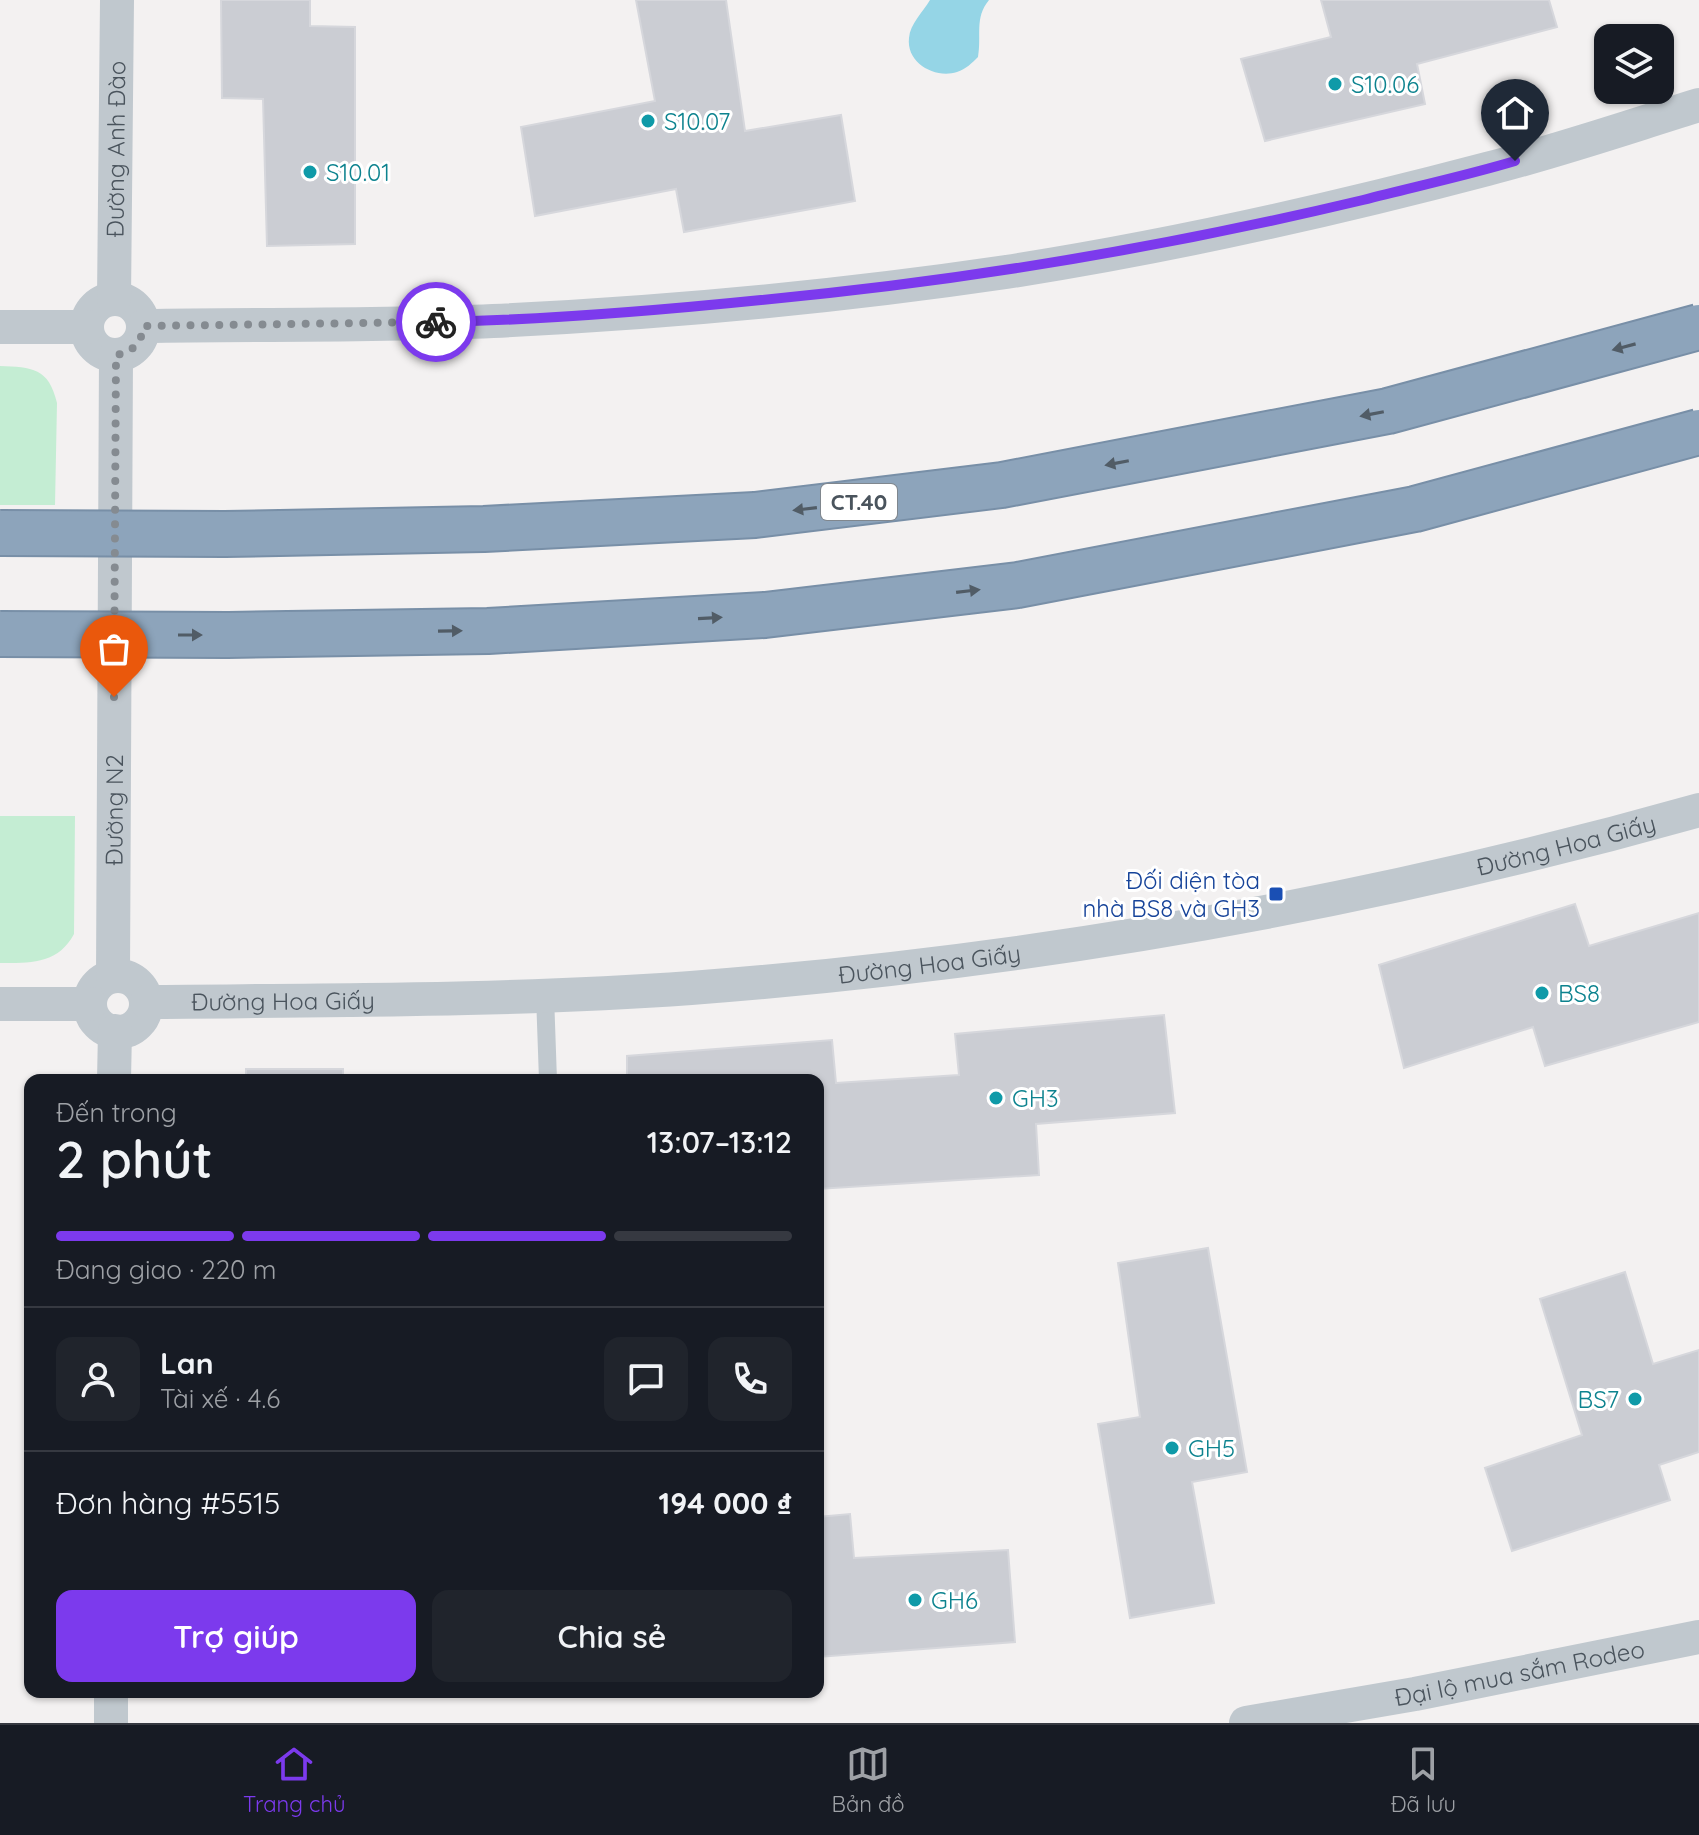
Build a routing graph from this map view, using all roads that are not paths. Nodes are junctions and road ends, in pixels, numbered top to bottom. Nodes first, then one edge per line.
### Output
1 (117, 0) edge
2 (1699, 105) edge
3 (114, 299) junction
4 (144, 326) junction
5 (0, 327) edge
6 (87, 327) junction
7 (1699, 327) edge
8 (116, 355) junction
9 (1699, 432) edge
10 (0, 533) edge
11 (0, 634) edge
12 (1699, 810) edge
13 (113, 976) junction
14 (545, 995) junction
15 (147, 1002) junction
16 (0, 1004) edge
17 (90, 1004) junction
18 (115, 1031) junction
19 (114, 1074) edge
20 (548, 1074) edge
21 (1699, 1637) edge
22 (111, 1698) edge
23 (111, 1723) edge
24 (1246, 1723) edge

1 - 3 street, Đường Anh Đào
2 - 4 street
3 - 4 street
3 - 6 street
4 - 8 street
5 - 6 street
6 - 8 street
7 -> 10 highway, CT.40, bridge
8 - 13 street, Đường N2
11 -> 9 highway, bridge
12 - 14 street, Đường Hoa Giấy
13 - 15 street
13 - 17 street
14 - 15 street, Đường Hoa Giấy
14 - 20 lane
15 - 18 street
16 - 17 street
17 - 18 street
18 - 19 street
21 - 24 street, Đại lộ mua sắm Rodeo
22 - 23 street

